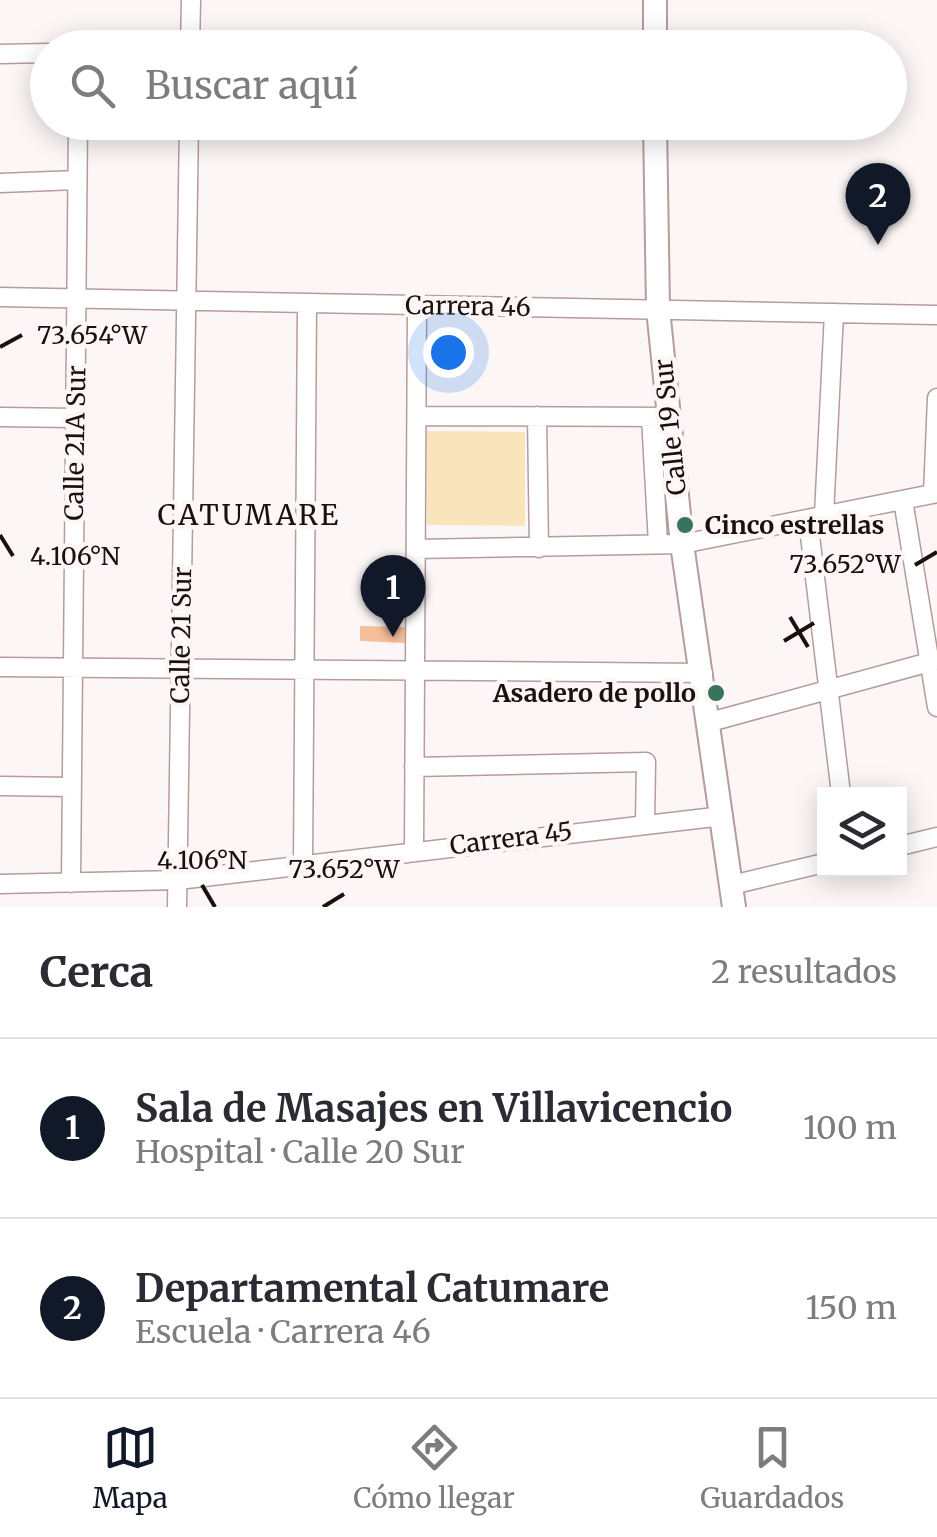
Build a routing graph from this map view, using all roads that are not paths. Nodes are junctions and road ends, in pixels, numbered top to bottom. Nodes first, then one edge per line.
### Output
1 (191, 0) edge
2 (655, 0) edge
3 (190, 30) edge
4 (655, 30) edge
5 (30, 53) edge
6 (0, 54) edge
7 (78, 140) edge
8 (189, 140) edge
9 (655, 140) edge
10 (77, 180) junction
11 (0, 183) edge
12 (0, 297) edge
13 (76, 298) junction
14 (186, 300) junction
15 (306, 303) junction
16 (417, 305) junction
17 (658, 310) junction
18 (834, 313) junction
19 (937, 314) edge
20 (937, 398) edge
21 (416, 416) junction
22 (537, 416) junction
23 (660, 416) junction
24 (0, 417) edge
25 (75, 418) junction
26 (935, 493) edge
27 (903, 500) junction
28 (816, 517) junction
29 (658, 544) junction
30 (682, 544) junction
31 (539, 548) junction
32 (416, 549) junction
33 (933, 662) edge
34 (0, 667) edge
35 (73, 667) junction
36 (307, 669) junction
37 (181, 670) junction
38 (415, 670) junction
39 (703, 673) junction
40 (829, 690) junction
41 (937, 707) edge
42 (710, 722) junction
43 (414, 767) junction
44 (0, 786) edge
45 (72, 787) junction
46 (841, 787) edge
47 (723, 816) junction
48 (645, 823) junction
49 (937, 837) edge
50 (907, 844) edge
51 (414, 850) junction
52 (304, 865) junction
53 (817, 866) edge
54 (178, 880) junction
55 (72, 883) junction
56 (0, 884) edge
57 (733, 896) edge
58 (178, 907) edge

1 - 3 street
2 - 4 street
5 - 6 street
7 - 10 street, Calle 21A Sur
8 - 14 street, Calle 21 Sur
9 - 17 street, Calle 19 Sur
10 - 11 street
10 - 13 street, Calle 21A Sur
12 - 13 street, Carrera 46
13 - 14 street, Carrera 46
13 - 25 street, Calle 21A Sur
14 - 15 street, Carrera 46
14 - 37 street, Calle 21 Sur
15 - 16 street, Carrera 46
15 - 36 street
16 - 17 street, Carrera 46
16 - 21 street
17 - 18 street, Carrera 46
17 - 23 street, Calle 19 Sur
18 - 19 street, Carrera 46
18 - 28 street
20 - 26 street
21 - 22 street
21 - 32 street
22 - 23 street
22 - 31 street
23 - 29 street
23 - 30 street, Calle 19 Sur
24 - 25 street
25 - 35 street, Calle 21A Sur
26 - 27 street
27 - 28 street
27 - 33 street
28 - 30 street
28 - 40 street
29 - 30 street
29 - 31 street
30 - 39 street, Calle 19 Sur
31 - 32 street
32 - 38 street
33 - 40 street
33 - 41 street
34 - 35 street
35 - 37 street
35 - 45 street, Calle 21A Sur
36 - 37 street
36 - 38 street
36 - 52 street
37 - 54 street, Calle 21 Sur
38 - 39 street
38 - 43 street
39 - 42 street, Calle 19 Sur
40 - 42 street
40 - 46 street
42 - 47 street, Calle 19 Sur
43 - 48 street
43 - 51 street
44 - 45 street
45 - 55 street, Calle 21A Sur
47 - 48 street, Carrera 45
47 - 57 street, Calle 19 Sur
48 - 51 street, Carrera 45
49 - 50 street
51 - 52 street, Carrera 45
52 - 54 street, Carrera 45
53 - 57 street
54 - 55 street, Carrera 45
54 - 58 street, Calle 21 Sur
55 - 56 street, Carrera 45

